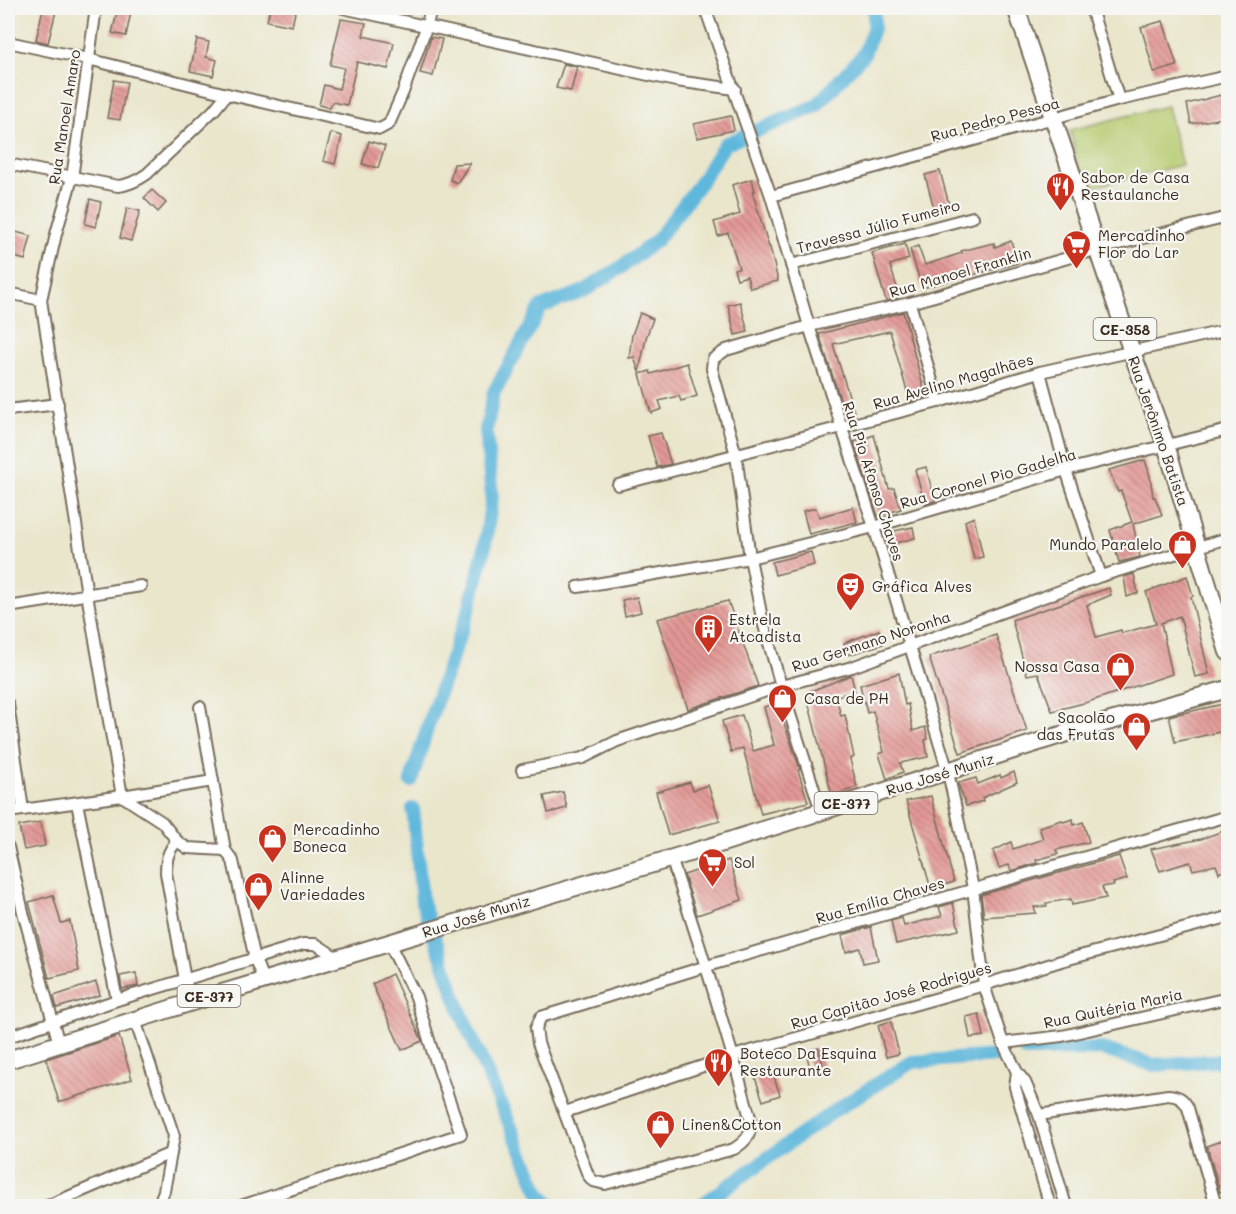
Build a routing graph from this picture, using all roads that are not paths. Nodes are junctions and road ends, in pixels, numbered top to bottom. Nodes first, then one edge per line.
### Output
1 (96, 8) edge
2 (343, 8) edge
3 (431, 8) edge
4 (705, 8) edge
5 (1016, 8) edge
6 (1091, 8) edge
7 (427, 25) junction
8 (8, 42) edge
9 (88, 59) junction
10 (1228, 76) edge
11 (735, 89) junction
12 (227, 94) junction
13 (1119, 100) junction
14 (1054, 119) junction
15 (8, 164) edge
16 (72, 178) junction
17 (771, 196) junction
18 (973, 217) dead end
19 (1228, 217) edge
20 (1099, 249) junction
21 (791, 265) junction
22 (8, 293) edge
23 (41, 300) junction
24 (910, 303) junction
25 (809, 326) junction
26 (1228, 330) edge
27 (1132, 352) junction
28 (1040, 372) junction
29 (938, 402) junction
30 (58, 404) junction
31 (8, 410) edge
32 (840, 428) junction
33 (1228, 430) edge
34 (1167, 445) junction
35 (736, 455) junction
36 (1066, 470) junction
37 (618, 485) dead end
38 (874, 527) junction
39 (1228, 538) edge
40 (1197, 548) junction
41 (750, 558) junction
42 (1101, 576) junction
43 (141, 586) dead end
44 (579, 587) dead end
45 (87, 594) junction
46 (8, 607) edge
47 (910, 646) junction
48 (1228, 652) edge
49 (781, 686) junction
50 (1228, 688) edge
51 (8, 704) edge
52 (200, 707) dead end
53 (522, 770) dead end
54 (948, 772) junction
55 (213, 781) junction
56 (122, 796) junction
57 (77, 802) junction
58 (23, 810) junction
59 (821, 811) junction
60 (8, 812) edge
61 (1228, 816) edge
62 (177, 841) junction
63 (8, 847) edge
64 (225, 850) junction
65 (671, 858) junction
66 (974, 888) junction
67 (1228, 917) edge
68 (389, 943) junction
69 (337, 958) junction
70 (255, 959) junction
71 (707, 966) junction
72 (185, 980) junction
73 (263, 980) junction
74 (984, 985) junction
75 (1228, 998) edge
76 (117, 1000) junction
77 (192, 1002) junction
78 (135, 1020) junction
79 (52, 1021) junction
80 (8, 1037) edge
81 (1003, 1043) junction
82 (59, 1044) junction
83 (733, 1056) junction
84 (8, 1060) edge
85 (1017, 1072) junction
86 (565, 1112) junction
87 (1039, 1115) junction
88 (171, 1153) junction
89 (47, 1206) edge
90 (158, 1206) edge
91 (241, 1206) edge
92 (1050, 1206) edge
93 (1066, 1206) edge
94 (1216, 1206) edge

1 - 9 street, Rua Manoel Amaro
2 - 7 street
3 - 7 street
4 - 11 street, Rua Pio Afonso Chaves
5 - 14 main road, Rua Jerônimo Batista / CE-358
6 - 13 street
7 - 11 street
7 - 12 street
8 - 9 street
9 - 12 street
9 - 16 street, Rua Manoel Amaro
10 - 13 street, Rua Pedro Pessoa
11 - 17 street, Rua Pio Afonso Chaves
12 - 16 street
13 - 14 street, Rua Pedro Pessoa
14 - 17 street, Rua Pedro Pessoa
14 - 20 main road, Rua Jerônimo Batista / CE-358
15 - 16 street
16 - 23 street, Rua Manoel Amaro
17 - 21 street, Rua Pio Afonso Chaves
18 - 21 street, Travessa Júlio Fumeiro
19 - 20 street, Rua Manoel Franklin
20 - 24 street, Rua Manoel Franklin
20 - 27 main road, Rua Jerônimo Batista / CE-358
21 - 25 street, Rua Pio Afonso Chaves
22 - 23 street
23 - 30 street
24 - 25 street, Rua Manoel Franklin
24 - 29 street
25 - 32 street, Rua Pio Afonso Chaves
25 - 35 street, Rua Manoel Franklin
26 - 27 street, Rua Avelino Magalhães
27 - 28 street, Rua Avelino Magalhães
27 - 34 main road, Rua Jerônimo Batista / CE-358
28 - 29 street, Rua Avelino Magalhães
28 - 36 street
29 - 32 street, Rua Avelino Magalhães
30 - 31 street
30 - 45 street
32 - 35 street, Rua Avelino Magalhães
32 - 38 street, Rua Pio Afonso Chaves
33 - 34 street, Rua Coronel Pio Gadelha
34 - 36 street, Rua Coronel Pio Gadelha
34 - 40 main road, Rua Jerônimo Batista / CE-358
35 - 37 street, Rua Avelino Magalhães
35 - 41 street
36 - 38 street, Rua Coronel Pio Gadelha
36 - 42 street
38 - 41 street, Rua Coronel Pio Gadelha
38 - 47 street, Rua Pio Afonso Chaves
39 - 40 street, Rua Germano Noronha
40 - 42 street, Rua Germano Noronha
40 - 48 main road, Rua Jerônimo Batista / CE-358
41 - 44 street, Rua Coronel Pio Gadelha
41 - 49 street
42 - 47 street, Rua Germano Noronha
43 - 45 street
45 - 46 street
45 - 56 street
47 - 49 street, Rua Germano Noronha
47 - 54 street, Rua Pio Afonso Chaves
49 - 53 street, Rua Germano Noronha
49 - 59 street
50 - 54 main road, Rua José Muniz / CE-377
51 - 58 street
52 - 55 street
54 - 59 main road, Rua José Muniz / CE-377
54 - 66 street, Rua Pio Afonso Chaves
55 - 56 street
55 - 64 street
56 - 57 street
56 - 62 street
57 - 58 street
57 - 76 street
58 - 60 street
59 - 65 main road, Rua José Muniz / CE-377
61 - 66 street, Rua Emília Chaves
62 - 64 street
62 - 72 street
63 - 79 street
64 - 70 street
65 - 68 main road, Rua José Muniz / CE-377
65 - 71 street
66 - 71 street, Rua Emília Chaves
66 - 74 street, Rua Pio Afonso Chaves
67 - 74 street, Rua Capitão José Rodrigues
68 - 69 main road, CE-377
68 - 91 street
69 - 70 street
69 - 73 main road, CE-377
70 - 72 street
70 - 73 street
71 - 83 street
71 - 86 street, Rua Emília Chaves
72 - 76 street
72 - 77 street
73 - 77 main road, CE-377
74 - 81 street, Rua Pio Afonso Chaves
74 - 83 street, Rua Capitão José Rodrigues
75 - 81 street, Rua Quitéria Maria
76 - 79 street
77 - 78 main road, CE-377
78 - 82 main road, CE-377
78 - 88 street
79 - 80 street
79 - 82 street
81 - 85 street, Rua Pio Afonso Chaves
82 - 84 main road, CE-377
83 - 86 street, Rua Capitão José Rodrigues
83 - 86 street
85 - 87 street, Rua Pio Afonso Chaves
85 - 92 street, Rua Pio Afonso Chaves
87 - 93 street, Rua Pio Afonso Chaves
87 - 94 street
88 - 89 street
88 - 90 street

